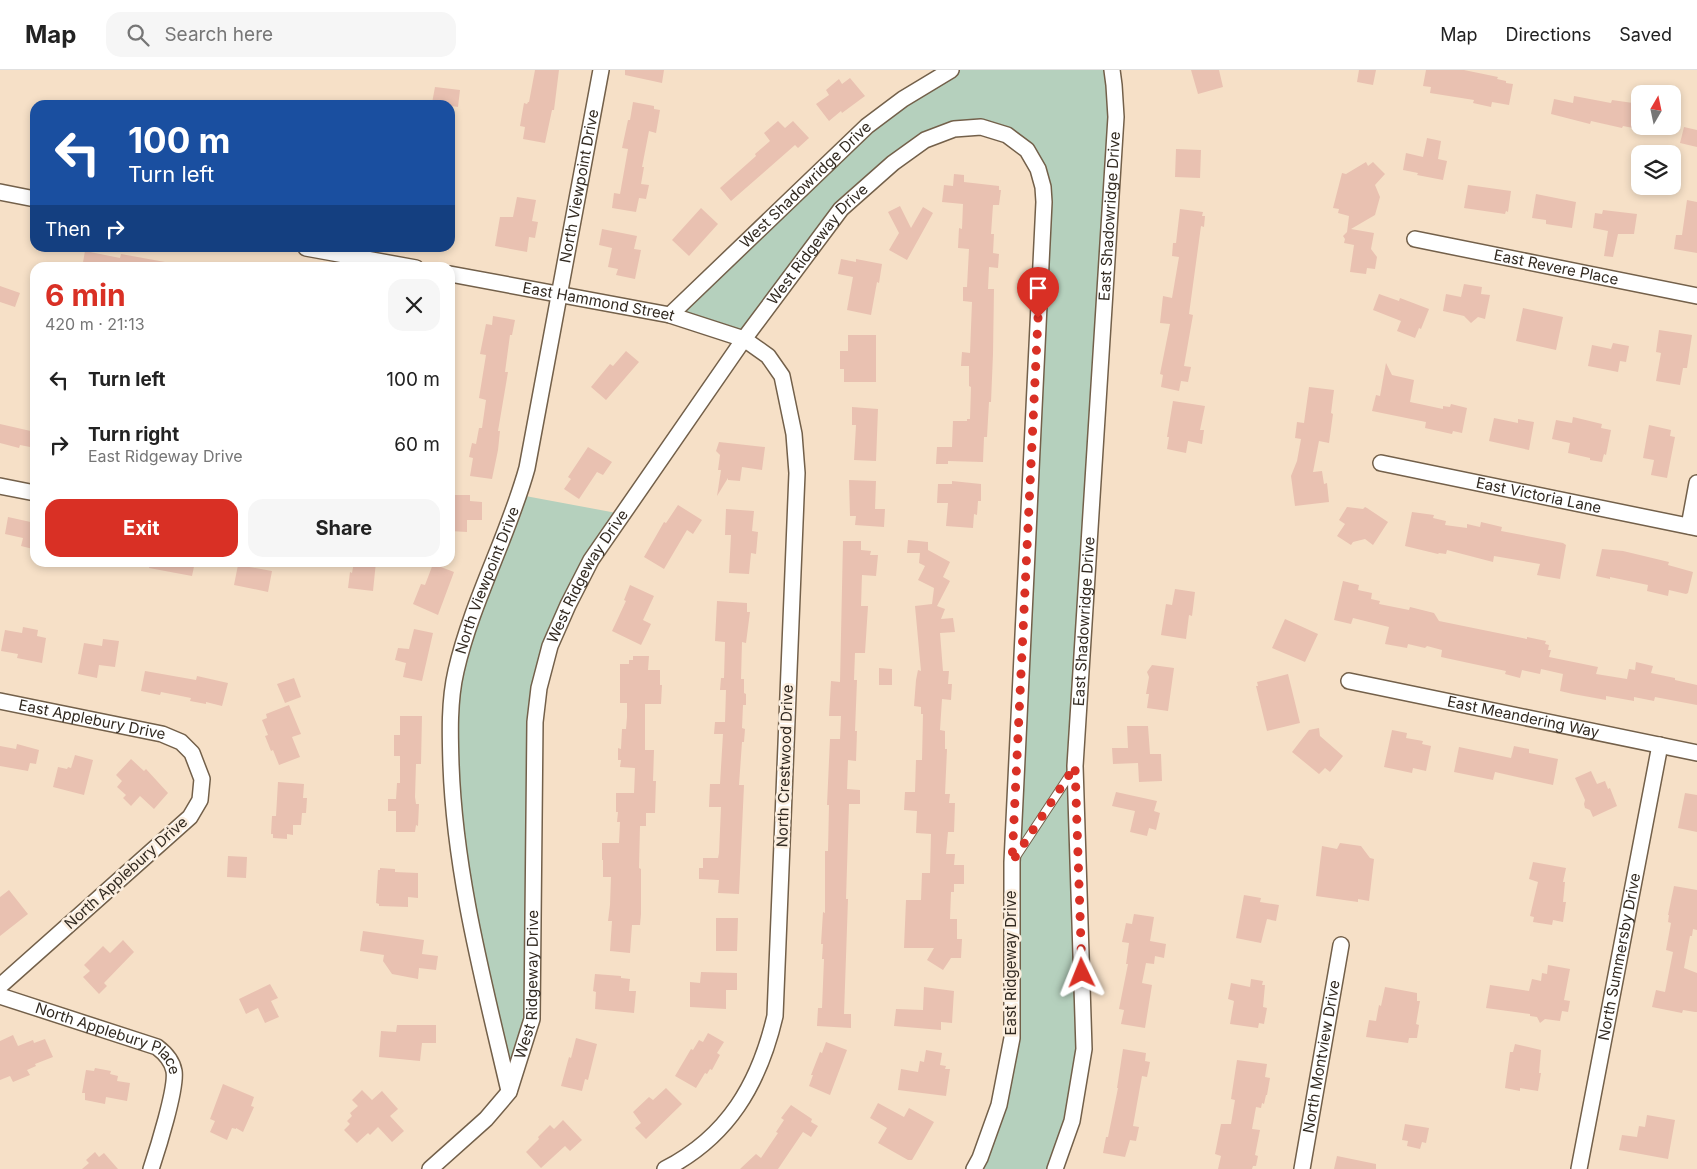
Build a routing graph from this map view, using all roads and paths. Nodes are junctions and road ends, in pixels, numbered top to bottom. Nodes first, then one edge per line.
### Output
1 (601, 70) edge
2 (951, 70) edge
3 (1112, 70) edge
4 (1007, 135) joint
5 (0, 192) edge
6 (30, 198) edge
7 (1415, 239) dead end
8 (316, 252) edge
9 (339, 261) edge
10 (455, 275) edge
11 (559, 293) junction
12 (1697, 296) edge
13 (670, 315) junction
14 (744, 339) junction
15 (1380, 464) dead end
16 (1697, 483) edge
17 (0, 486) edge
18 (30, 492) edge
19 (1693, 527) edge
20 (1349, 682) dead end
21 (0, 701) edge
22 (181, 742) joint
23 (1660, 745) junction
24 (1697, 753) edge
25 (1075, 766) junction
26 (1012, 862) junction
27 (1341, 945) dead end
28 (0, 986) edge
29 (0, 996) edge
30 (509, 1092) junction
31 (151, 1169) edge
32 (430, 1169) edge
33 (665, 1169) edge
34 (974, 1169) edge
35 (1055, 1169) edge
36 (1302, 1169) edge
37 (1579, 1169) edge

1 - 11 street, North Viewpoint Drive
2 - 13 street, West Shadowridge Drive
3 - 25 street, East Shadowridge Drive
4 - 14 street, West Ridgeway Drive
4 - 26 street, East Ridgeway Drive
5 - 6 street
7 - 12 street, East Revere Place
8 - 9 street
10 - 11 street, East Hammond Street
11 - 13 street, East Hammond Street
11 - 30 street, North Viewpoint Drive
13 - 14 street, East Hammond Street
14 - 30 street, West Ridgeway Drive
14 - 33 street, North Crestwood Drive
15 - 19 street, East Victoria Lane
16 - 19 street
17 - 18 street
20 - 23 street, East Meandering Way
21 - 22 street, East Applebury Drive
22 - 28 street, North Applebury Drive
23 - 24 street, East Meandering Way
23 - 37 street, North Summersby Drive
25 - 26 lane
25 - 35 street, East Shadowridge Drive
26 - 34 street, East Ridgeway Drive
27 - 36 street, North Montview Drive
29 - 31 street, North Applebury Place
30 - 32 street, West Ridgeway Drive

